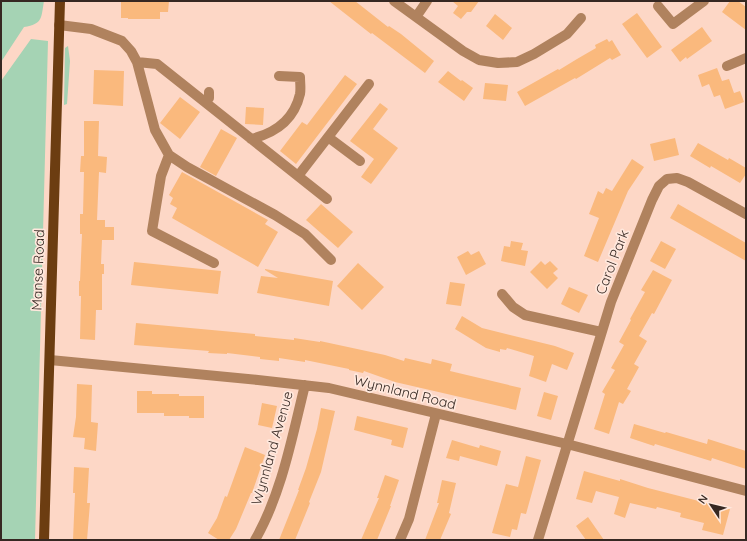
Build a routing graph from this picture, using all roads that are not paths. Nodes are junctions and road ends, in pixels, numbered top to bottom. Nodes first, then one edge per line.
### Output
1 (60, 1) edge
2 (394, 1) edge
3 (427, 1) edge
4 (704, 1) edge
5 (658, 6) dead end
6 (416, 17) junction
7 (581, 18) dead end
8 (59, 25) junction
9 (746, 58) edge
10 (137, 62) junction
11 (727, 66) dead end
12 (279, 76) dead end
13 (369, 84) dead end
14 (209, 92) dead end
15 (206, 102) junction
16 (328, 137) junction
17 (251, 139) junction
18 (169, 155) junction
19 (360, 161) dead end
20 (298, 176) junction
21 (327, 199) dead end
22 (746, 214) edge
23 (331, 260) dead end
24 (214, 263) dead end
25 (502, 294) dead end
26 (601, 332) junction
27 (50, 360) junction
28 (305, 385) junction
29 (436, 414) junction
30 (567, 444) junction
31 (746, 491) edge
32 (44, 540) edge
33 (255, 540) edge
34 (400, 540) edge
35 (538, 540) edge

1 - 8 main road, Manse Road
2 - 6 street
3 - 6 street
4 - 5 street
6 - 7 street
8 - 10 street
8 - 27 main road, Manse Road
9 - 11 street
10 - 15 street
10 - 18 street
12 - 17 street
13 - 16 street
14 - 15 street
15 - 17 street
16 - 19 street
16 - 20 street
17 - 20 street
18 - 23 street
18 - 24 street
20 - 21 street
22 - 26 street, Carol Park
25 - 26 street
26 - 30 street, Carol Park
27 - 28 street, Wynnland Road
27 - 32 main road, Manse Road
28 - 29 street, Wynnland Road
28 - 33 street, Wynnland Avenue
29 - 30 street, Wynnland Road
29 - 34 street
30 - 31 street, Wynnland Road
30 - 35 street, Carol Park

